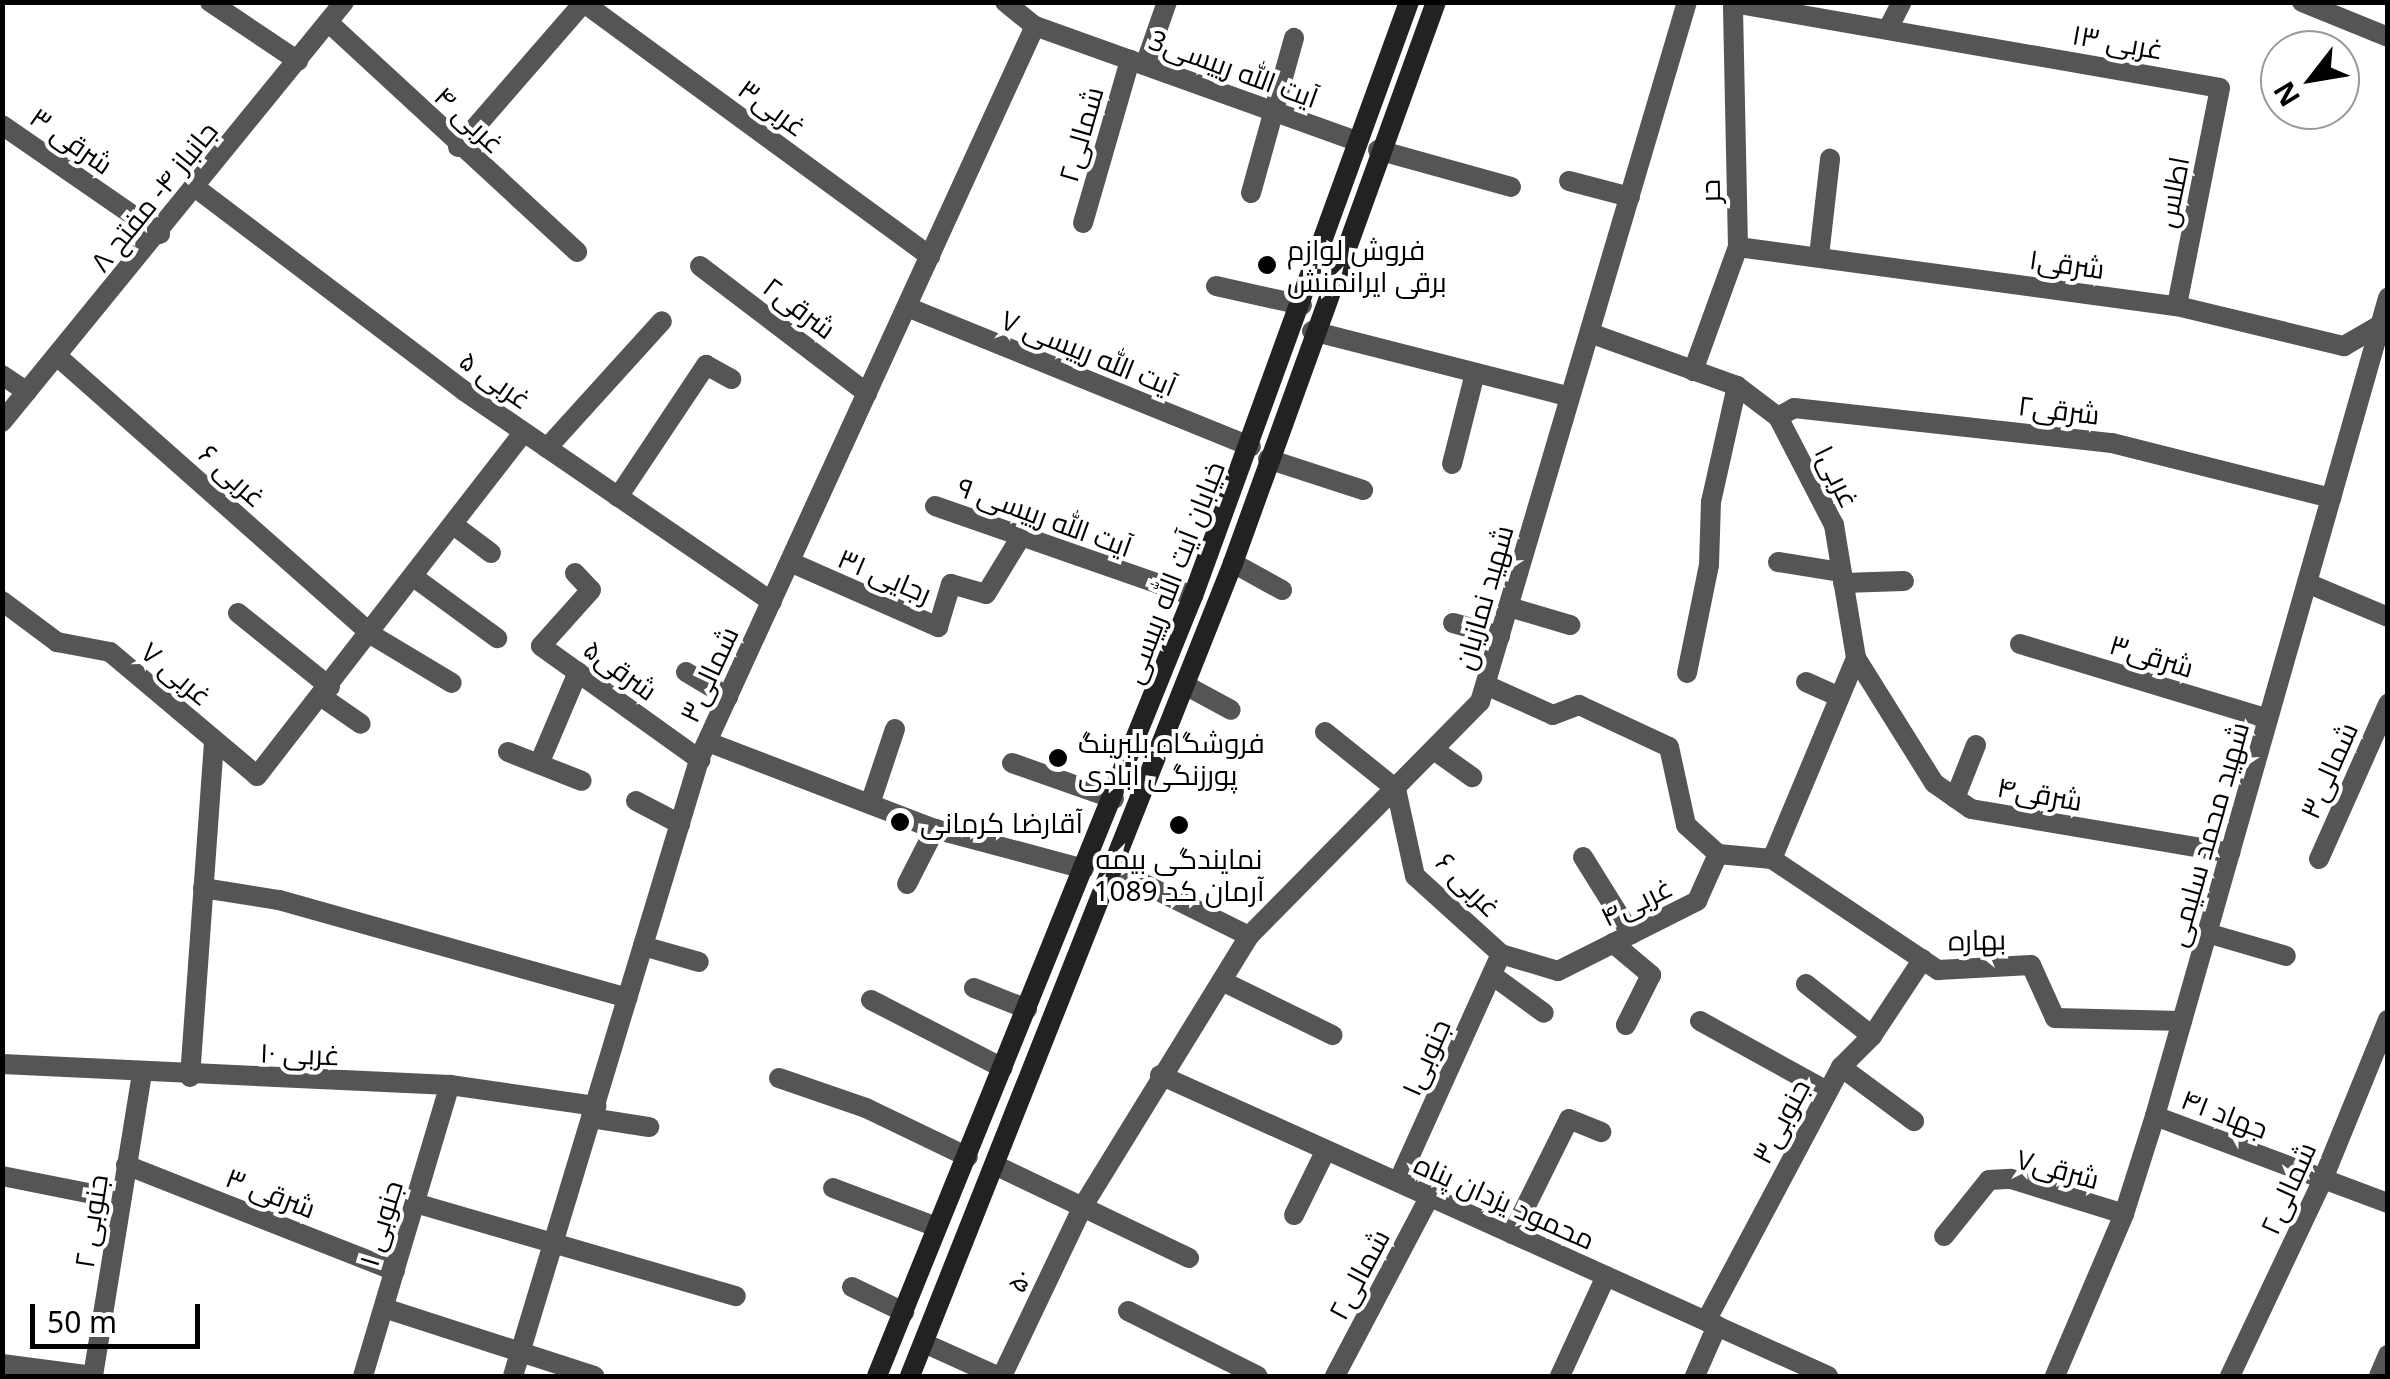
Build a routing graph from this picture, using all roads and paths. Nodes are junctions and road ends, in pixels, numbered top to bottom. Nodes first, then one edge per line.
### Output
1 (210, 2) edge
2 (344, 2) edge
3 (1005, 2) edge
4 (1168, 2) edge
5 (1409, 2) edge
6 (1436, 2) edge
7 (1687, 2) edge
8 (1733, 2) edge
9 (1902, 2) edge
10 (2302, 2) edge
11 (584, 3) edge
12 (328, 22) junction
13 (1035, 26) junction
14 (1888, 27) junction
15 (2388, 37) edge
16 (1294, 38) dead end
17 (298, 60) junction
18 (1137, 62) junction
19 (2220, 88) joint
20 (1273, 111) junction
21 (2, 125) edge
22 (1357, 141) junction
23 (458, 147) junction
24 (1378, 150) junction
25 (1830, 159) dead end
26 (1569, 181) dead end
27 (1511, 186) dead end
28 (196, 188) junction
29 (1251, 193) dead end
30 (1630, 197) junction
31 (1084, 224) dead end
32 (160, 234) junction
33 (1738, 247) junction
34 (576, 252) dead end
35 (930, 256) junction
36 (1819, 256) junction
37 (700, 266) dead end
38 (1216, 286) dead end
39 (2388, 298) edge
40 (1302, 304) junction
41 (2177, 306) junction
42 (906, 307) junction
43 (662, 321) dead end
44 (2384, 327) edge
45 (1312, 331) junction
46 (1590, 333) junction
47 (57, 356) junction
48 (1693, 370) junction
49 (1474, 373) junction
50 (2, 375) edge
51 (731, 379) dead end
52 (1736, 386) junction
53 (27, 392) junction
54 (867, 393) junction
55 (1570, 398) junction
56 (1778, 416) junction
57 (2, 422) edge
58 (524, 432) junction
59 (546, 448) junction
60 (1259, 453) junction
61 (1452, 464) dead end
62 (1363, 490) dead end
63 (618, 497) junction
64 (2331, 498) junction
65 (935, 506) dead end
66 (454, 526) junction
67 (1018, 540) junction
68 (491, 553) dead end
69 (790, 562) junction
70 (1778, 562) dead end
71 (1233, 563) junction
72 (575, 573) dead end
73 (415, 578) junction
74 (1842, 578) junction
75 (1904, 581) dead end
76 (2306, 582) junction
77 (1282, 590) dead end
78 (1193, 596) junction
79 (2, 601) edge
80 (772, 602) junction
81 (1508, 607) junction
82 (238, 613) dead end
83 (2388, 618) edge
84 (1452, 623) dead end
85 (1570, 625) dead end
86 (372, 635) junction
87 (1500, 636) junction
88 (497, 638) dead end
89 (2020, 644) dead end
90 (1856, 658) junction
91 (578, 672) junction
92 (686, 672) dead end
93 (1687, 672) dead end
94 (1806, 682) dead end
95 (452, 683) dead end
96 (1185, 685) junction
97 (1486, 686) junction
98 (326, 692) junction
99 (728, 697) junction
100 (1840, 697) junction
101 (2388, 704) edge
102 (1231, 710) dead end
103 (2268, 719) junction
104 (362, 724) dead end
105 (895, 729) dead end
106 (1325, 732) dead end
107 (214, 740) junction
108 (1976, 746) dead end
109 (1434, 750) junction
110 (704, 751) junction
111 (508, 752) dead end
112 (1012, 763) dead end
113 (538, 764) junction
114 (1472, 777) dead end
115 (582, 781) dead end
116 (1396, 789) junction
117 (1955, 798) junction
118 (1114, 799) junction
119 (636, 802) dead end
120 (870, 804) junction
121 (680, 824) junction
122 (936, 828) junction
123 (2230, 853) junction
124 (1718, 854) junction
125 (1584, 857) dead end
126 (1772, 859) junction
127 (2319, 860) dead end
128 (1114, 869) junction
129 (1084, 870) junction
130 (907, 884) dead end
131 (204, 888) junction
132 (2207, 933) junction
133 (1249, 936) junction
134 (1622, 939) junction
135 (643, 946) junction
136 (1501, 954) junction
137 (2286, 956) dead end
138 (1923, 959) junction
139 (700, 962) dead end
140 (1492, 975) junction
141 (1222, 981) junction
142 (1806, 984) dead end
143 (974, 988) dead end
144 (628, 998) junction
145 (871, 1000) dead end
146 (1028, 1009) junction
147 (1544, 1013) dead end
148 (1700, 1020) dead end
149 (2388, 1020) edge
150 (1056, 1021) junction
151 (2182, 1021) junction
152 (1626, 1025) dead end
153 (1332, 1035) dead end
154 (1872, 1036) junction
155 (2, 1064) edge
156 (1841, 1066) junction
157 (1002, 1068) junction
158 (142, 1074) junction
159 (1160, 1074) junction
160 (190, 1078) junction
161 (779, 1078) dead end
162 (450, 1085) junction
163 (1826, 1091) junction
164 (593, 1112) junction
165 (2155, 1116) junction
166 (1914, 1120) dead end
167 (649, 1127) dead end
168 (1601, 1132) dead end
169 (1326, 1150) junction
170 (968, 1156) junction
171 (126, 1165) junction
172 (998, 1166) junction
173 (2, 1176) edge
174 (2323, 1179) junction
175 (1398, 1182) junction
176 (833, 1188) dead end
177 (88, 1193) dead end
178 (1430, 1196) junction
179 (415, 1203) junction
180 (2388, 1204) edge
181 (1083, 1206) junction
182 (2124, 1214) junction
183 (1294, 1215) dead end
184 (937, 1227) junction
185 (1512, 1234) junction
186 (1944, 1236) dead end
187 (553, 1243) junction
188 (1189, 1258) dead end
189 (395, 1270) junction
190 (1606, 1276) junction
191 (852, 1286) dead end
192 (736, 1296) dead end
193 (384, 1308) junction
194 (1128, 1311) dead end
195 (904, 1312) junction
196 (1711, 1324) junction
197 (924, 1343) junction
198 (520, 1352) junction
199 (2388, 1355) edge
200 (2, 1364) edge
201 (1818, 1374) edge
202 (93, 1376) edge
203 (363, 1376) edge
204 (513, 1376) edge
205 (594, 1376) edge
206 (877, 1376) edge
207 (910, 1376) edge
208 (1000, 1376) edge
209 (1258, 1376) edge
210 (1335, 1376) edge
211 (1560, 1376) edge
212 (1696, 1376) edge
213 (2055, 1376) edge
214 (2230, 1376) edge
215 (2378, 1376) edge

1 - 17 street
2 - 12 street, جانباز ۴- مفتح ۸
3 - 13 street, آیت الله رییسی3
4 - 18 street
5 - 22 main road, خیابان آیت الله رییسی
6 - 24 main road, خیابان آیت الله رییسی
7 - 30 street, شهید نمازیان
8 - 14 street, غربی ۱۳
8 - 33 street, حر
9 - 14 street
10 - 15 street
11 - 23 street
11 - 35 street, غربی۳
12 - 17 street, جانباز ۴- مفتح ۸
12 - 23 street, غربی ۴
13 - 18 street, آیت الله رییسی3
13 - 35 street, شمالی۳
14 - 19 street, غربی ۱۳
16 - 20 street
17 - 28 street, جانباز ۴- مفتح ۸
18 - 20 street, آیت الله رییسی3
18 - 31 street, شمالی۲
19 - 41 street, اطلس
20 - 22 street, آیت الله رییسی3
20 - 29 street
21 - 32 street, شرقی ۳
22 - 40 main road, خیابان آیت الله رییسی
23 - 34 street, غربی ۴
24 - 27 street
24 - 45 main road, خیابان آیت الله رییسی
25 - 36 street
26 - 30 street
28 - 32 street, جانباز ۴- مفتح ۸
28 - 58 street, غربی ۵
30 - 46 street, شهید نمازیان
32 - 47 street, جانباز ۴- مفتح ۸
33 - 36 street, شرقی۱
33 - 48 street, حر
35 - 42 street, شمالی۳
36 - 41 street, شرقی۱
37 - 54 street, شرقی۲
38 - 40 street
39 - 44 street, شهید محمد سلیمی
40 - 60 main road, خیابان آیت الله رییسی
41 - 44 street, شرقی۱
42 - 54 street, شمالی۳
42 - 60 street, آیت الله رییسی ۷
43 - 59 street
44 - 64 street, شهید محمد سلیمی
45 - 49 street
45 - 60 main road, خیابان آیت الله رییسی
46 - 48 street, غربی۱
46 - 55 street, شهید نمازیان
47 - 53 street, جانباز ۴- مفتح ۸
47 - 86 street, غربی ۶
48 - 52 street, غربی۱
49 - 55 street
49 - 61 street
50 - 53 street
51 - 63 street
52 - 56 street, غربی۱
52 - 93 street
53 - 57 street, جانباز ۴- مفتح ۸
54 - 69 street, شمالی۳
55 - 81 street, شهید نمازیان
56 - 64 street, شرقی۲
56 - 74 street, غربی۱
58 - 59 street, غربی ۵
58 - 66 street
59 - 63 street, غربی ۵
60 - 62 street, آیت الله رییسی ۷
60 - 71 main road, خیابان آیت الله رییسی
60 - 78 main road, خیابان آیت الله رییسی
63 - 80 street, غربی ۵
64 - 76 street, شهید محمد سلیمی
65 - 67 street, آیت الله رییسی ۹
66 - 68 street
66 - 73 street
67 - 69 street, رجایی ۳۱
67 - 78 street, آیت الله رییسی ۹
69 - 80 street, شمالی۳
70 - 74 street
71 - 77 street
71 - 96 main road, خیابان آیت الله رییسی
72 - 91 street, شرقی۵
73 - 86 street
73 - 88 street
74 - 75 street
74 - 90 street, غربی۱
76 - 83 street
76 - 103 street, شهید محمد سلیمی
78 - 118 main road, خیابان آیت الله رییسی
79 - 107 street, غربی ۷
80 - 99 street, شمالی۳
81 - 85 street
81 - 87 street, شهید نمازیان
82 - 98 street
84 - 87 street
86 - 95 street, غربی ۶
86 - 98 street
87 - 97 street, شهید نمازیان
89 - 103 street, شرقی۳
90 - 100 street
90 - 117 street, شرقی۴
91 - 110 street, شرقی۵
91 - 113 street
92 - 99 street
94 - 100 street
96 - 102 street
96 - 128 main road, خیابان آیت الله رییسی
97 - 109 street, شهید نمازیان
97 - 124 street
98 - 104 street
98 - 107 street, غربی ۷
99 - 110 street, شمالی۳
100 - 126 street
101 - 127 street, شمالی۳
103 - 123 street, شهید محمد سلیمی
105 - 120 street
106 - 116 street
107 - 131 street
108 - 117 street
109 - 114 street
109 - 116 street, شهید نمازیان
110 - 120 street, شرقی۵
110 - 121 street, شمالی۳
111 - 113 street
112 - 118 street
113 - 115 street
116 - 133 street, شهید نمازیان
116 - 136 street, غربی ۶
117 - 123 street, شرقی۴
118 - 129 main road, خیابان آیت الله رییسی
119 - 121 street
120 - 122 street, شرقی۵
121 - 135 street, شمالی۳
122 - 129 street, شرقی۵
122 - 130 street
123 - 132 street, شهید محمد سلیمی
124 - 126 street
124 - 134 street, غربی۴
125 - 134 street
126 - 138 street, بهاره
128 - 133 street
128 - 150 main road, خیابان آیت الله رییسی
129 - 146 main road, خیابان آیت الله رییسی
131 - 144 street
131 - 160 street
132 - 137 street
132 - 151 street, شهید محمد سلیمی
133 - 141 street, شهید نمازیان
134 - 136 street, غربی۴
134 - 152 street
135 - 139 street
135 - 144 street, شمالی۳
136 - 140 street, جنوبی۱
138 - 151 street, بهاره
138 - 154 street, جنوبی۳
140 - 147 street
140 - 175 street, جنوبی۱
141 - 153 street
141 - 159 street, شهید نمازیان
142 - 154 street
143 - 146 street
144 - 164 street, شمالی۳
145 - 157 street
146 - 150 main road
146 - 157 main road, خیابان آیت الله رییسی
148 - 163 street
149 - 174 street, شمالی۲
150 - 172 main road, خیابان آیت الله رییسی
151 - 165 street, شهید محمد سلیمی
154 - 156 street, جنوبی۳
155 - 158 street, غربی ۱۰
156 - 163 street, جنوبی۳
156 - 166 street
157 - 170 main road, خیابان آیت الله رییسی
158 - 160 street, غربی ۱۰
158 - 171 street, جنوبی ۲
159 - 169 street, محمود یزدان پناه
159 - 181 street, شهید نمازیان
160 - 162 street, غربی ۱۰
161 - 170 street
162 - 164 street, غربی ۱۰
162 - 179 street, جنوبی ۱
163 - 196 street, جنوبی۳
164 - 167 street, غربی ۱۰
164 - 187 street, شمالی۳
165 - 174 street, جهاد ۴۱
165 - 182 street, شهید محمد سلیمی
168 - 185 street
169 - 175 street, محمود یزدان پناه
169 - 183 street
170 - 184 main road, خیابان آیت الله رییسی
171 - 189 street, شرقی ۳
171 - 202 street, جنوبی ۲
172 - 181 street
172 - 197 main road, خیابان آیت الله رییسی
173 - 177 street
174 - 180 street, جهاد ۴۱
174 - 214 street, شمالی۲
175 - 178 street, محمود یزدان پناه
176 - 184 street
178 - 185 street, محمود یزدان پناه
178 - 210 street, شمالی۲
179 - 187 street
179 - 189 street, جنوبی ۱
181 - 188 street
181 - 208 street, ۵۰
182 - 186 street, شرقی۷
182 - 213 street, شهید محمد سلیمی
184 - 195 main road, خیابان آیت الله رییسی
185 - 190 street, محمود یزدان پناه
187 - 192 street
187 - 198 street, شمالی۳
189 - 193 street, جنوبی ۱
190 - 196 street, محمود یزدان پناه
190 - 211 street
191 - 195 street
193 - 198 street
193 - 203 street, جنوبی ۱
194 - 209 street
195 - 206 main road, خیابان آیت الله رییسی
196 - 201 street, محمود یزدان پناه
196 - 212 street, جنوبی۳
197 - 207 main road, خیابان آیت الله رییسی
197 - 208 street
198 - 204 street, شمالی۳
198 - 205 street
199 - 215 street
200 - 202 street

